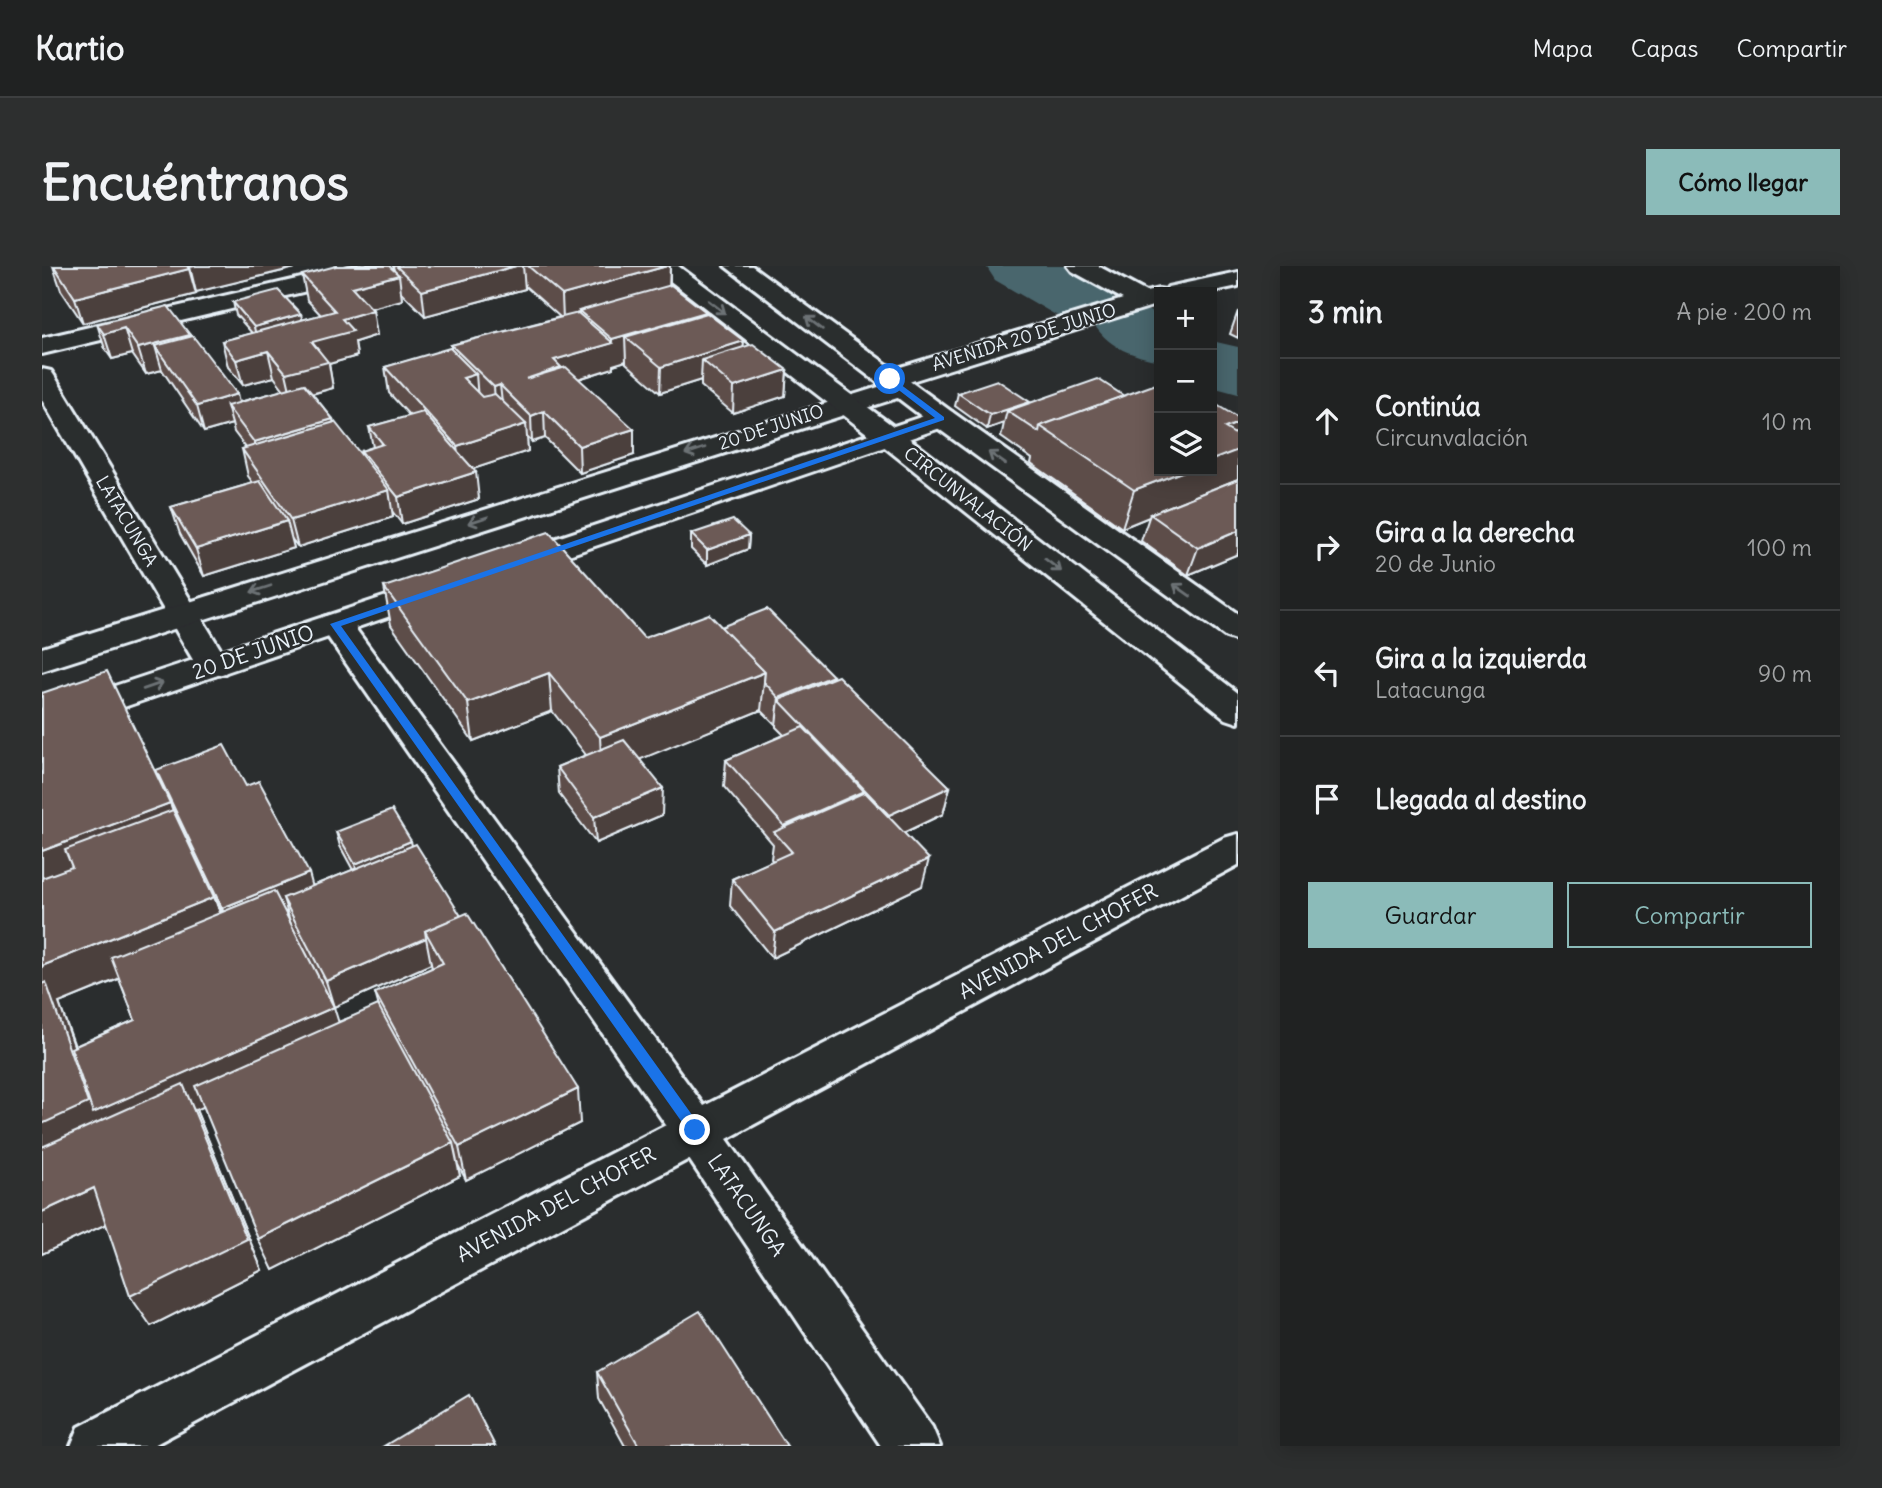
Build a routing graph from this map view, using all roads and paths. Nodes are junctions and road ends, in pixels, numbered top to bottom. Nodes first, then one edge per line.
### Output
1 (383, 266) edge
2 (663, 266) edge
3 (737, 266) edge
4 (1080, 266) edge
5 (335, 272) edge
6 (1238, 279) edge
7 (1200, 287) edge
8 (1151, 298) edge
9 (42, 346) edge
10 (42, 377) edge
11 (895, 384) junction
12 (845, 404) junction
13 (942, 418) junction
14 (887, 435) junction
15 (183, 614) junction
16 (335, 624) junction
17 (1238, 630) edge
18 (42, 660) edge
19 (213, 665) junction
20 (1238, 710) edge
21 (42, 723) edge
22 (1238, 848) edge
23 (695, 1130) junction
24 (98, 1446) edge
25 (913, 1446) edge

1 - 5 street
2 -> 12 street, CIRCUNVALACIÓN
11 -> 3 street
4 - 8 street
5 - 9 street
6 - 7 street
8 - 11 street, AVENIDA 20 DE JUNIO
10 - 15 street, LATACUNGA
11 - 12 street, 20 DE JUNIO
11 - 13 street
12 - 14 street, CIRCUNVALACIÓN
12 -> 15 street, 20 DE JUNIO
13 - 14 street, 20 DE JUNIO
17 -> 13 street
14 - 16 street, 20 DE JUNIO
14 -> 20 street, CIRCUNVALACIÓN
15 - 18 street, 20 DE JUNIO
15 - 19 street, LATACUNGA
16 - 19 street, 20 DE JUNIO
16 - 23 street, LATACUNGA
21 -> 19 street, 20 DE JUNIO
22 - 23 street, AVENIDA DEL CHOFER
23 - 24 street, AVENIDA DEL CHOFER
23 - 25 street, LATACUNGA

